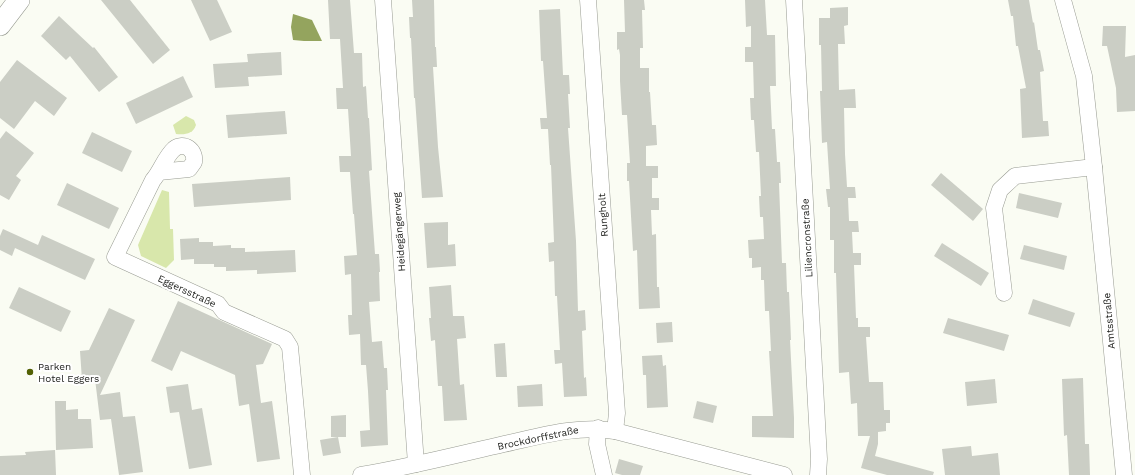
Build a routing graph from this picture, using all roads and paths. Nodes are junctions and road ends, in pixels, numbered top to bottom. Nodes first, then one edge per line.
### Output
1 (19, 0) edge
2 (383, 0) edge
3 (588, 0) edge
4 (794, 0) edge
5 (1063, 0) edge
6 (0, 25) edge
7 (1094, 167) junction
8 (159, 172) dead end
9 (1004, 293) dead end
10 (598, 428) junction
11 (614, 431) junction
12 (416, 464) junction
13 (1127, 468) edge
14 (302, 475) edge
15 (361, 475) edge
16 (604, 475) edge
17 (784, 475) edge
18 (818, 475) edge

1 - 6 main road
2 - 12 street, Heidegängerweg
3 - 11 street, Rungholt
4 - 18 street, Liliencronstraße
5 - 7 street, Amtsstraße
7 - 9 street
7 - 13 street, Amtsstraße
8 - 14 street, Eggersstraße
10 - 11 street, Brockdorffstraße
10 - 12 street, Brockdorffstraße
10 - 16 street
11 - 17 street, Brockdorffstraße
12 - 15 street, Brockdorffstraße

